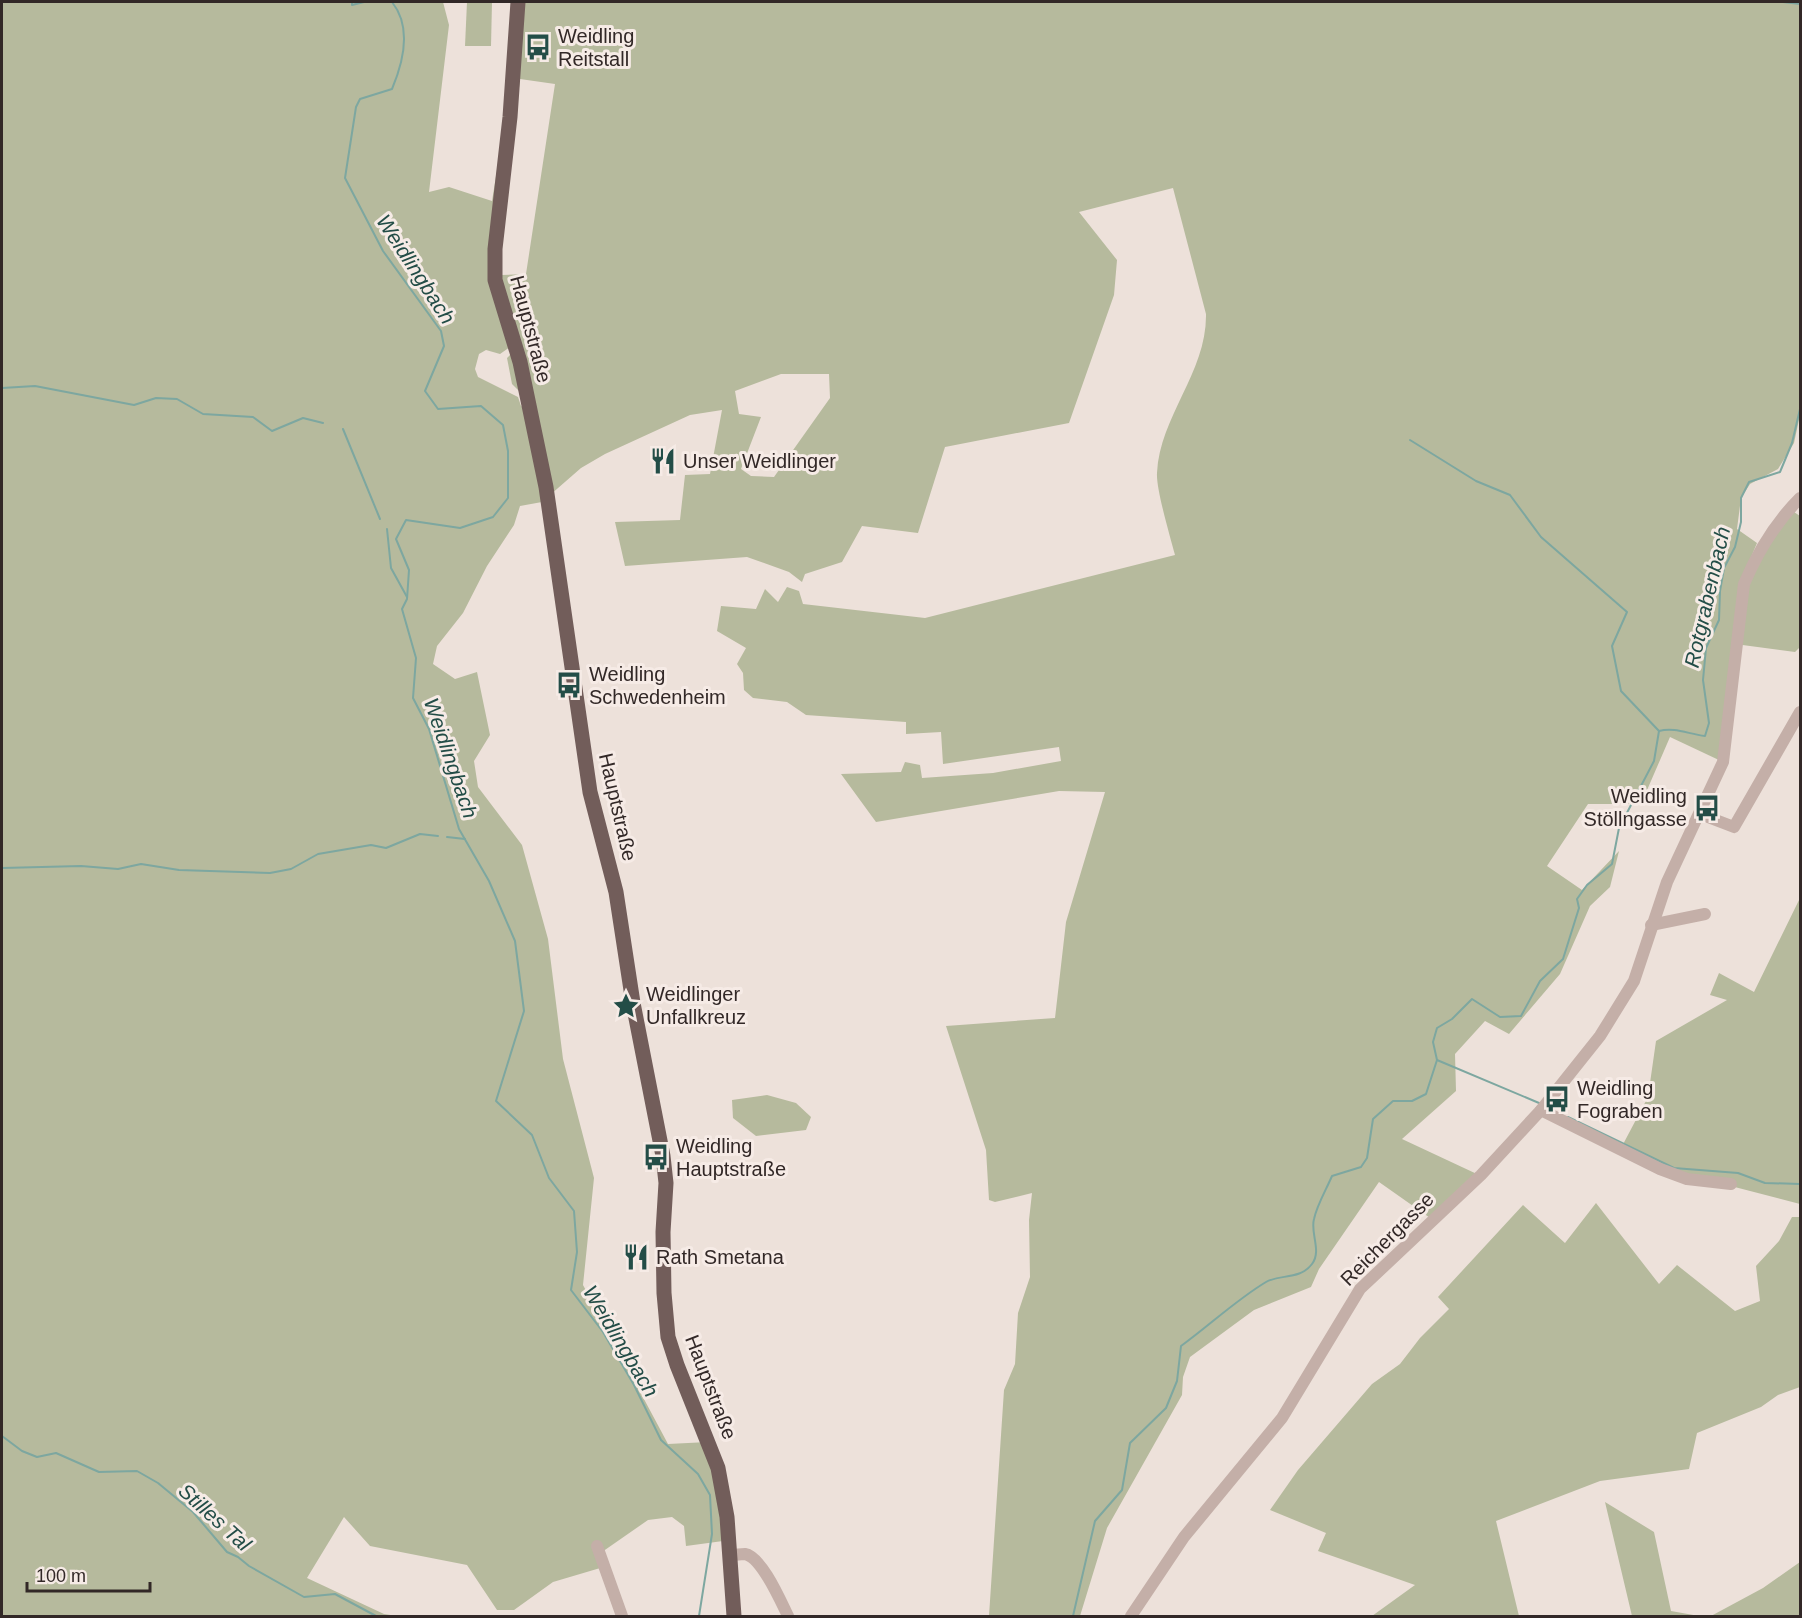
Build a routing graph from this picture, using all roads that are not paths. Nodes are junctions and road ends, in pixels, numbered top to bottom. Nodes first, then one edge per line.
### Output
1 (518, 2) edge
2 (1800, 498) edge
3 (1800, 712) edge
4 (1700, 814) junction
5 (1705, 914) dead end
6 (1651, 925) junction
7 (1541, 1110) junction
8 (1731, 1184) dead end
9 (597, 1546) dead end
10 (730, 1555) junction
11 (622, 1617) edge
12 (734, 1617) edge
13 (788, 1617) edge
14 (1131, 1617) edge

1 - 10 main road, Hauptstraße
2 - 4 street, Reichergasse
3 - 4 street
4 - 6 street, Reichergasse
5 - 6 street
6 - 7 street, Reichergasse
7 - 8 street
7 - 14 street, Reichergasse
9 - 11 street
10 - 12 main road, Hauptstraße
10 - 13 street

